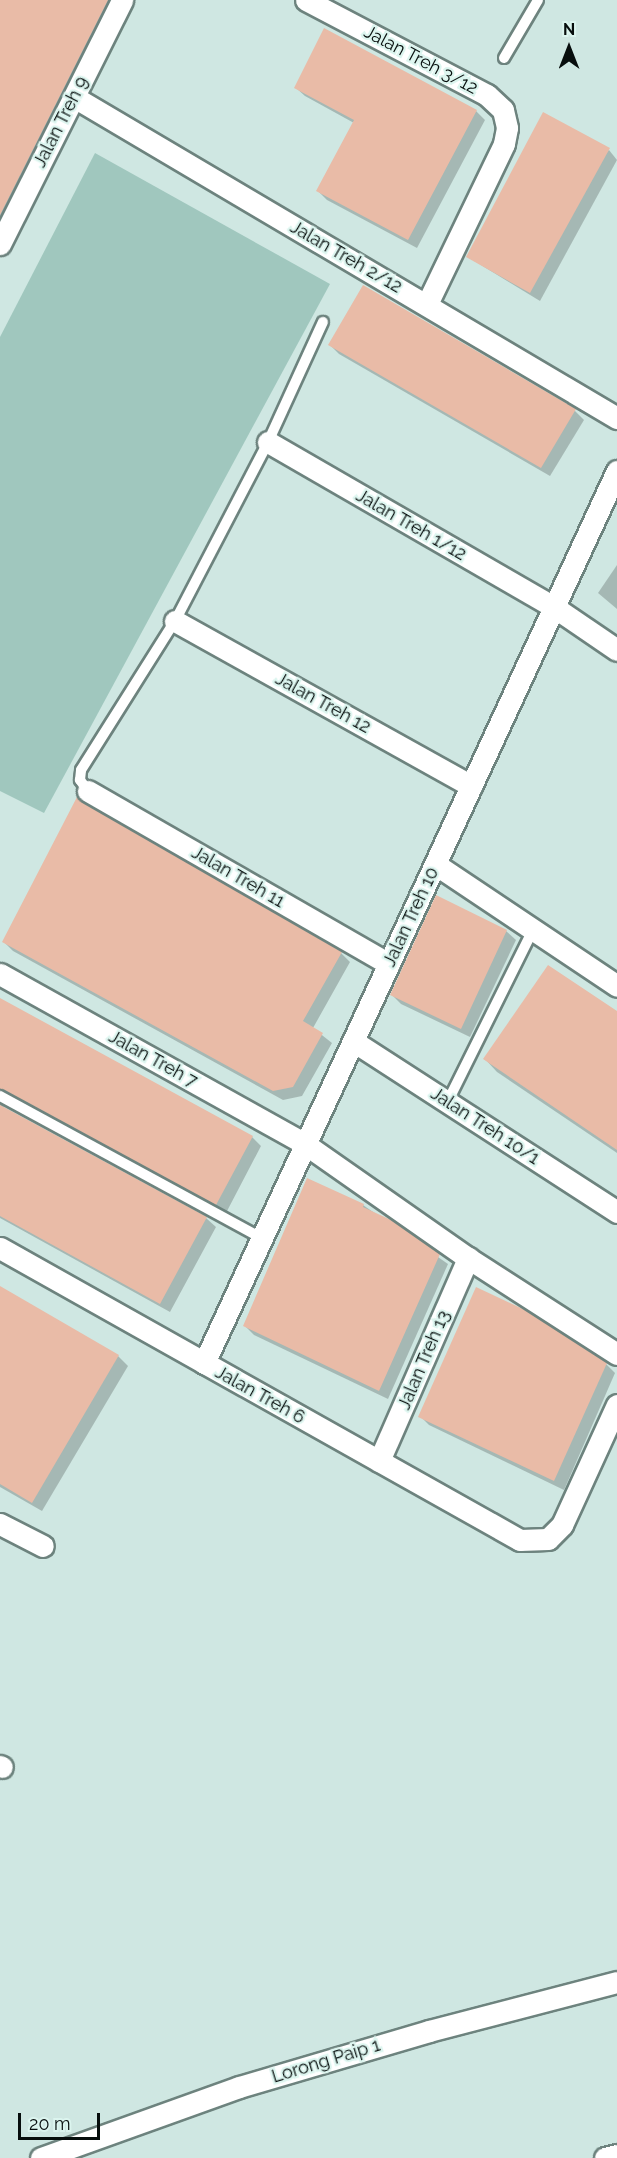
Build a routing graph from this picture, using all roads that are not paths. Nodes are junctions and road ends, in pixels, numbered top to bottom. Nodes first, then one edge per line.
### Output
1 (122, 0) edge
2 (306, 0) edge
3 (538, 0) edge
4 (504, 58) dead end
5 (74, 97) junction
6 (0, 244) edge
7 (426, 304) junction
8 (323, 322) dead end
9 (617, 418) edge
10 (268, 442) junction
11 (617, 471) edge
12 (612, 495) edge
13 (554, 607) junction
14 (175, 621) junction
15 (617, 650) edge
16 (471, 786) junction
17 (88, 791) joint
18 (435, 864) junction
19 (533, 930) junction
20 (389, 964) junction
21 (0, 974) edge
22 (617, 986) edge
23 (353, 1041) junction
24 (0, 1096) edge
25 (447, 1101) junction
26 (306, 1144) junction
27 (617, 1212) edge
28 (262, 1238) junction
29 (0, 1248) edge
30 (468, 1258) junction
31 (617, 1354) edge
32 (204, 1364) junction
33 (617, 1405) edge
34 (380, 1461) junction
35 (0, 1524) edge
36 (43, 1546) dead end
37 (617, 1982) edge
38 (617, 2155) edge
39 (41, 2158) edge
40 (605, 2158) edge

1 - 5 street, Jalan Treh 9
2 - 7 street, Jalan Treh 3/12
3 - 4 lane
5 - 6 street, Jalan Treh 9
5 - 7 street, Jalan Treh 2/12
7 - 9 street, Jalan Treh 2/12
8 - 10 lane
10 - 13 street, Jalan Treh 1/12
10 - 14 lane
11 - 12 street, Jalan Treh 10
12 - 13 street, Jalan Treh 10
13 - 15 street, Jalan Treh 1/12
13 - 16 street, Jalan Treh 10
14 - 16 street, Jalan Treh 12
14 - 17 lane
16 - 18 street, Jalan Treh 10
17 - 20 street, Jalan Treh 11
18 - 19 street
18 - 20 street, Jalan Treh 10
19 - 22 street
19 - 25 lane
20 - 23 street, Jalan Treh 10
21 - 26 street, Jalan Treh 7
23 - 25 street, Jalan Treh 10/1
23 - 26 street, Jalan Treh 10
24 - 28 lane
25 - 27 street, Jalan Treh 10/1
26 - 28 street, Jalan Treh 10
26 - 30 street, Jalan Treh 7
28 - 32 street, Jalan Treh 10
29 - 32 street, Jalan Treh 6
30 - 31 street, Jalan Treh 7
30 - 34 street, Jalan Treh 13
32 - 34 street, Jalan Treh 6
33 - 34 street, Jalan Treh 6
35 - 36 street
37 - 39 street, Lorong Paip 1
38 - 40 street

